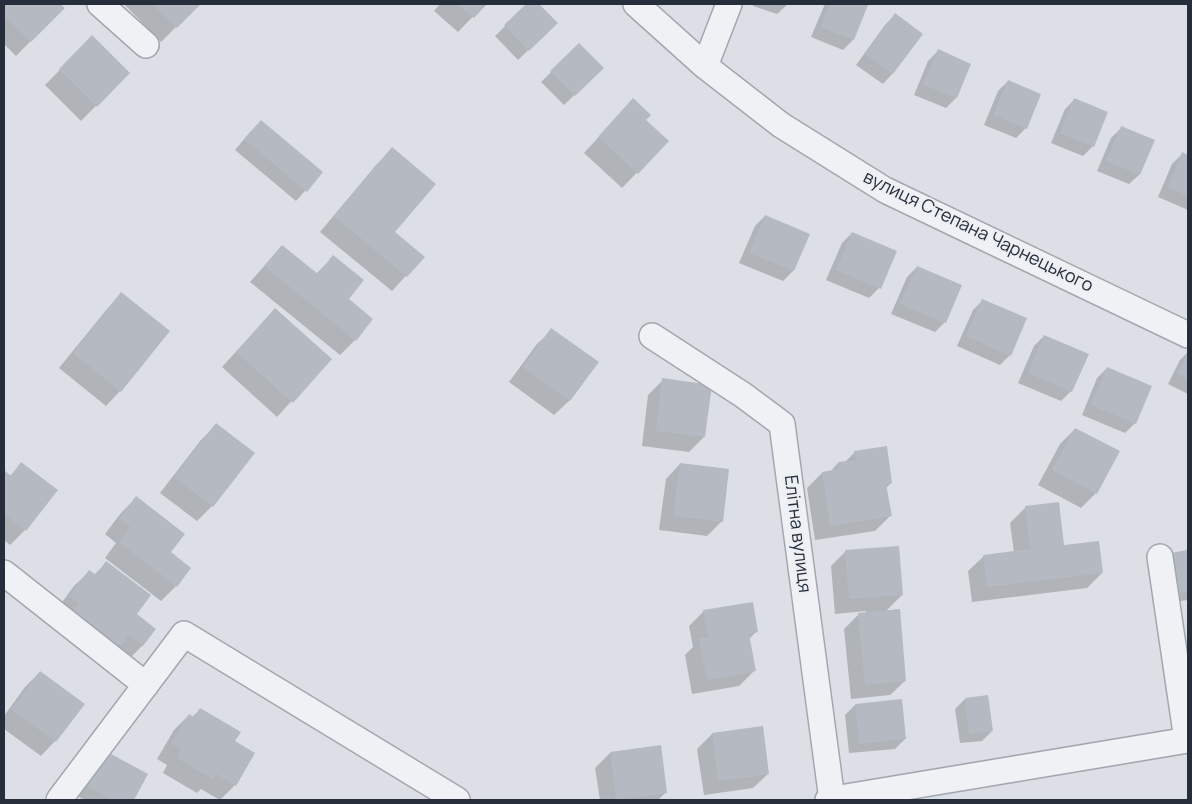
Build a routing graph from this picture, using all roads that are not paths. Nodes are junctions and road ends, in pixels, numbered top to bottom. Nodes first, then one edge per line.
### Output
1 (100, 4) edge
2 (636, 4) edge
3 (729, 4) edge
4 (146, 45) dead end
5 (705, 66) junction
6 (1188, 335) edge
7 (652, 336) dead end
8 (1160, 556) dead end
9 (4, 573) edge
10 (146, 685) junction
11 (1188, 740) edge
12 (59, 800) edge
13 (457, 800) edge
14 (830, 800) edge

1 - 4 street
2 - 5 street, вулиця Степана Чарнецького
3 - 5 street
5 - 6 street, вулиця Степана Чарнецького
7 - 14 street, Елітна вулиця
8 - 11 street
9 - 10 street
10 - 12 street
10 - 13 street
11 - 14 street

